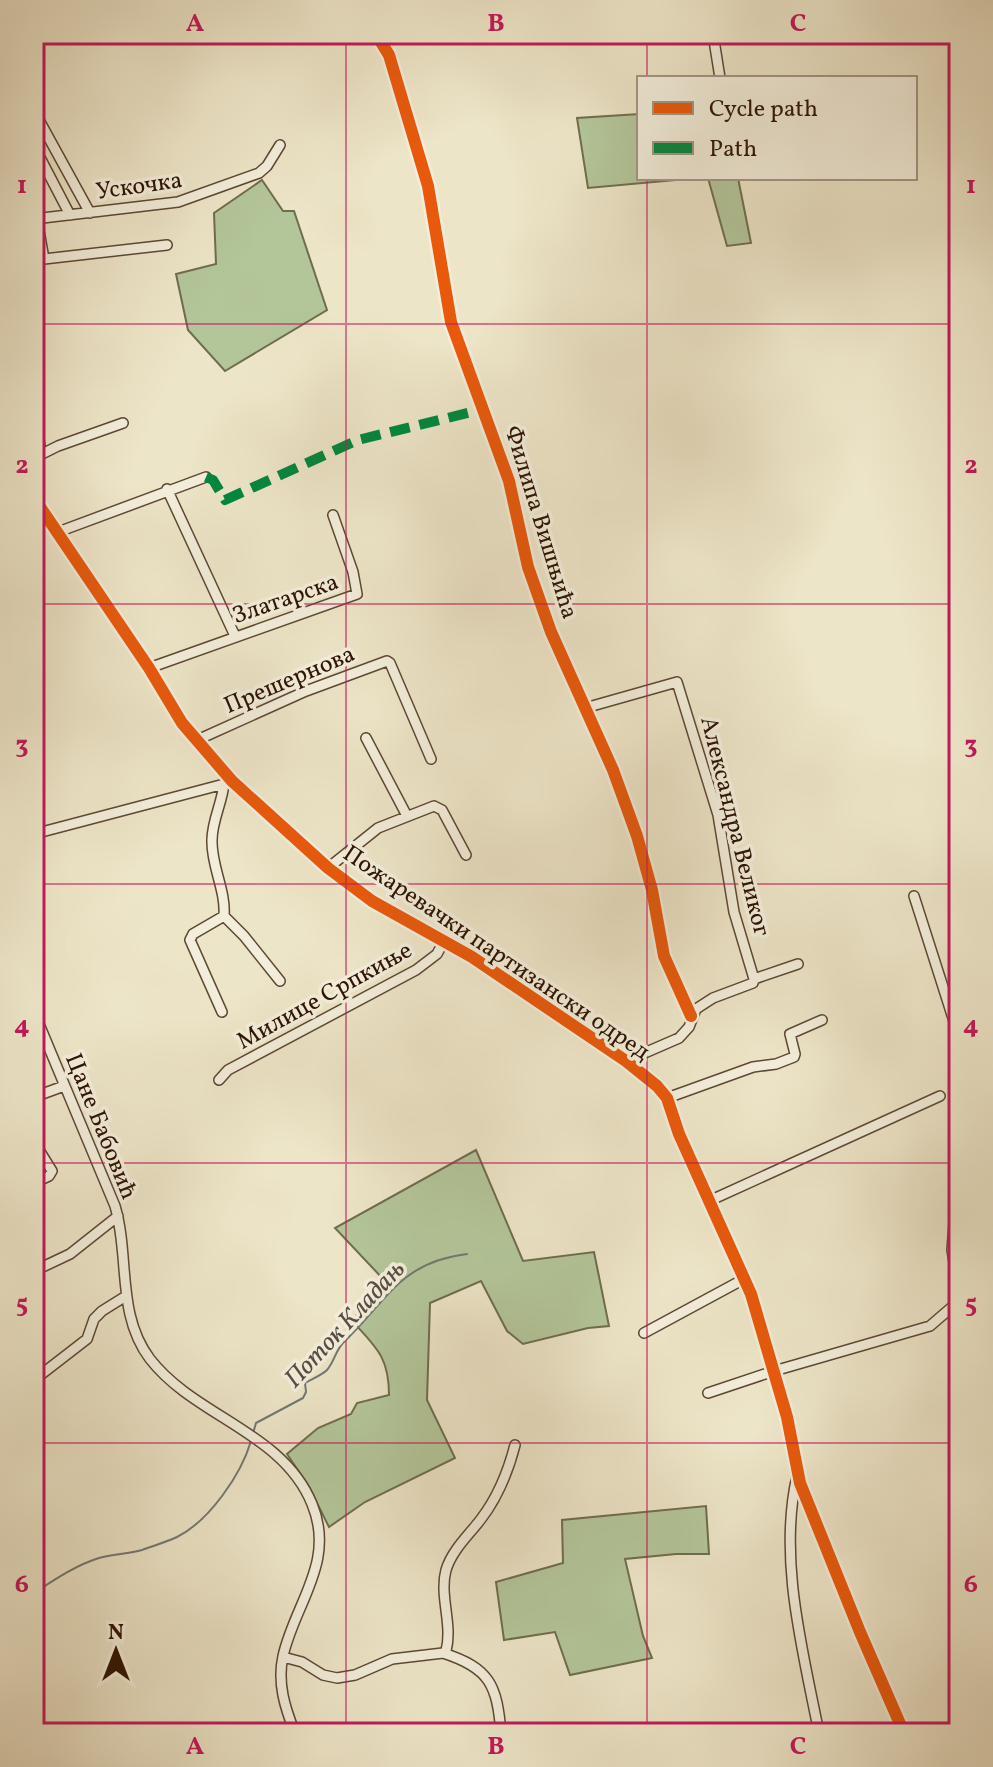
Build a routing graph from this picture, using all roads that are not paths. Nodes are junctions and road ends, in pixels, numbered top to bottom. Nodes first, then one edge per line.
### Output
1 (376, 34) edge
2 (713, 34) edge
3 (720, 76) edge
4 (34, 111) edge
5 (280, 145) dead end
6 (34, 146) edge
7 (90, 213) junction
8 (70, 215) junction
9 (35, 219) edge
10 (167, 245) dead end
11 (39, 260) edge
12 (123, 423) dead end
13 (34, 430) edge
14 (37, 456) edge
15 (206, 477) dead end
16 (167, 489) junction
17 (34, 498) edge
18 (44, 512) junction
19 (333, 515) dead end
20 (34, 529) edge
21 (58, 532) junction
22 (235, 636) junction
23 (149, 668) junction
24 (585, 708) junction
25 (366, 738) dead end
26 (195, 741) junction
27 (431, 759) dead end
28 (228, 783) junction
29 (407, 816) junction
30 (34, 834) edge
31 (466, 855) dead end
32 (328, 868) junction
33 (914, 896) dead end
34 (224, 916) junction
35 (444, 941) junction
36 (798, 964) dead end
37 (754, 979) junction
38 (280, 981) dead end
39 (34, 1012) edge
40 (222, 1012) dead end
41 (691, 1016) junction
42 (822, 1020) dead end
43 (959, 1037) edge
44 (626, 1061) junction
45 (219, 1080) dead end
46 (64, 1086) junction
47 (940, 1096) dead end
48 (34, 1097) edge
49 (667, 1098) junction
50 (34, 1142) edge
51 (959, 1159) edge
52 (34, 1183) edge
53 (709, 1201) junction
54 (118, 1216) junction
55 (34, 1271) edge
56 (744, 1279) junction
57 (959, 1292) edge
58 (126, 1296) junction
59 (959, 1301) edge
60 (644, 1333) dead end
61 (774, 1371) junction
62 (34, 1380) edge
63 (708, 1393) dead end
64 (34, 1394) edge
65 (34, 1406) edge
66 (515, 1445) dead end
67 (798, 1473) junction
68 (443, 1653) junction
69 (283, 1657) junction
70 (295, 1733) edge
71 (501, 1733) edge
72 (819, 1733) edge
73 (904, 1733) edge

1 - 24 street, Филипа Вишњића
2 - 3 street
4 - 7 street
5 - 7 street, Ускочка
6 - 8 street
7 - 8 street, Ускочка
8 - 9 street, Ускочка
9 - 11 street
10 - 11 street
12 - 14 street
13 - 14 street
15 - 16 street
16 - 21 street
16 - 22 street
17 - 18 street, Пожаревачки партизански одред
18 - 20 street
18 - 21 street, Пожаревачки партизански одред
19 - 22 street, Златарска
21 - 23 street, Пожаревачки партизански одред
22 - 23 street, Златарска
23 - 26 street, Пожаревачки партизански одред
24 - 37 street, Александра Великог
24 - 41 street, Филипа Вишњића
25 - 29 street
26 - 27 street, Прешернова
26 - 28 street, Пожаревачки партизански одред
28 - 30 street
28 - 32 street, Пожаревачки партизански одред
28 - 34 street
29 - 31 street
29 - 32 street
32 - 35 street, Пожаревачки партизански одред
33 - 43 street
34 - 38 street
34 - 40 street
35 - 44 street, Пожаревачки партизански одред
35 - 45 street, Милице Српкиње
36 - 37 street
37 - 41 street
39 - 46 street, Цане Бабовић
41 - 44 street
42 - 49 street
44 - 49 street, Пожаревачки партизански одред
46 - 48 street
46 - 54 street, Цане Бабовић
47 - 53 street
49 - 53 street, Пожаревачки партизански одред
50 - 52 street
51 - 57 street
53 - 56 street, Пожаревачки партизански одред
54 - 55 street
54 - 58 street, Цане Бабовић
56 - 60 street
56 - 61 street, Пожаревачки партизански одред
58 - 62 street
58 - 69 street, Цане Бабовић
59 - 61 street
61 - 63 street
61 - 67 street, Пожаревачки партизански одред
64 - 65 street
66 - 68 street
67 - 72 street
67 - 73 street, Пожаревачки партизански одред
68 - 69 street
68 - 71 street
69 - 70 street

